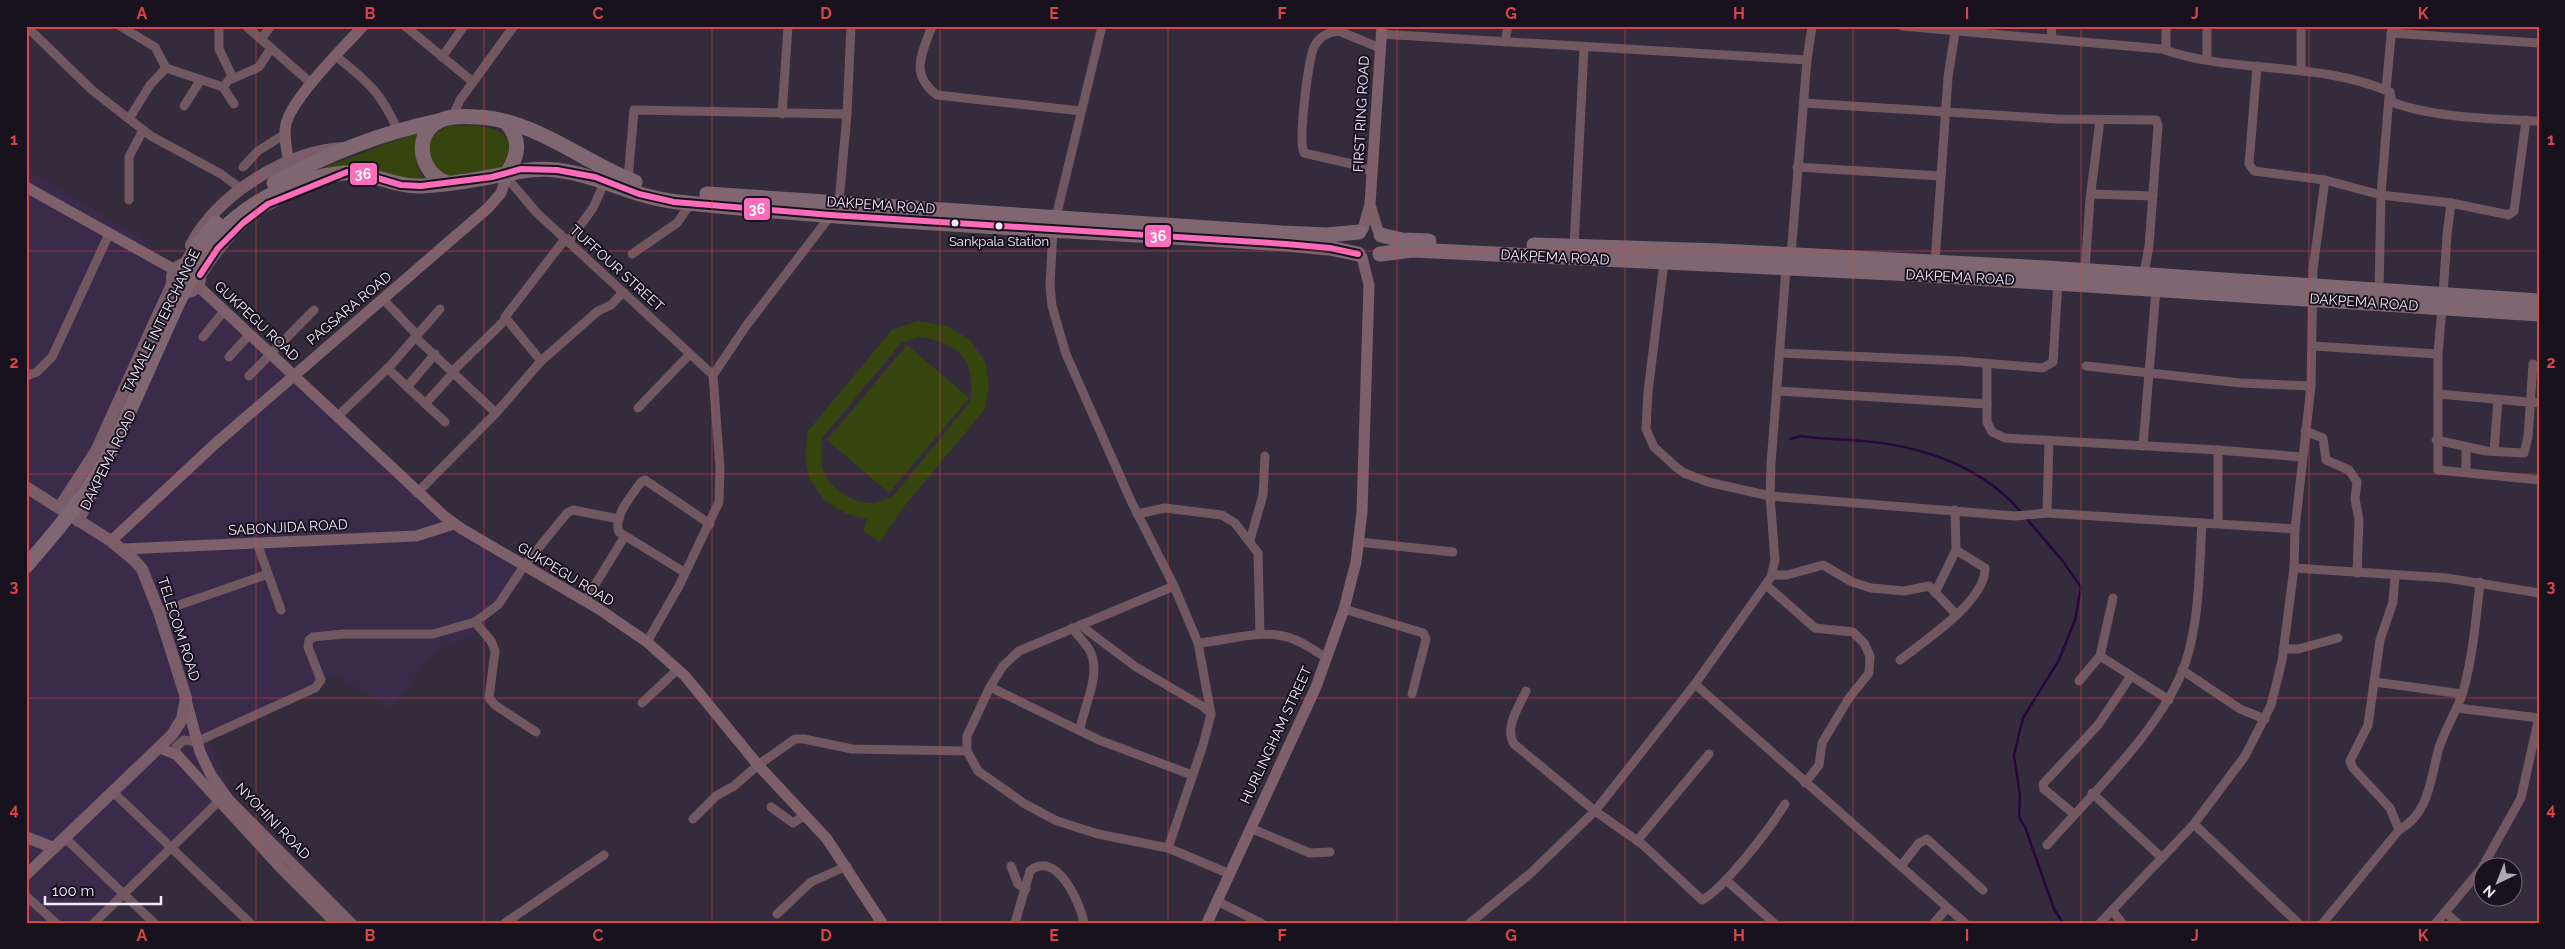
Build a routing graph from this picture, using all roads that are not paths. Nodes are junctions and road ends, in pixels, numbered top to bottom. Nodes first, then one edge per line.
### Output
1 (26, 26) edge
2 (120, 26) edge
3 (219, 26) edge
4 (246, 26) edge
5 (271, 26) edge
6 (363, 26) edge
7 (405, 26) edge
8 (464, 26) edge
9 (514, 26) edge
10 (788, 26) edge
11 (851, 26) edge
12 (932, 26) edge
13 (1102, 26) edge
14 (1508, 26) edge
15 (1812, 26) edge
16 (1902, 26) edge
17 (2050, 26) edge
18 (2166, 26) edge
19 (2207, 26) edge
20 (2301, 26) edge
21 (1956, 28) edge
22 (1381, 30) edge
23 (2391, 30) edge
24 (2052, 38) junction
25 (261, 39) junction
26 (1505, 42) junction
27 (2539, 43) edge
28 (1584, 47) junction
29 (271, 48) junction
30 (1380, 48) junction
31 (2166, 50) junction
32 (336, 56) junction
33 (442, 57) junction
34 (2206, 59) junction
35 (1807, 60) junction
36 (2257, 66) junction
37 (166, 68) junction
38 (2301, 69) junction
39 (232, 79) junction
40 (200, 81) junction
41 (473, 82) junction
42 (312, 84) junction
43 (223, 87) junction
44 (2390, 92) junction
45 (1804, 103) junction
46 (234, 104) dead end
47 (184, 106) dead end
48 (1081, 111) junction
49 (1945, 112) junction
50 (782, 114) junction
51 (847, 114) junction
52 (129, 119) junction
53 (445, 119) junction
54 (2100, 120) junction
55 (2526, 120) junction
56 (2539, 121) edge
57 (506, 122) junction
58 (143, 130) junction
59 (398, 131) junction
60 (284, 134) junction
61 (350, 147) junction
62 (289, 162) junction
63 (243, 167) dead end
64 (1798, 167) junction
65 (347, 172) junction
66 (1372, 172) junction
67 (508, 175) junction
68 (1941, 176) junction
69 (628, 179) junction
70 (2326, 180) junction
71 (605, 181) junction
72 (448, 183) junction
73 (26, 187) edge
74 (2091, 194) junction
75 (2381, 195) junction
76 (2153, 196) junction
77 (245, 198) junction
78 (129, 200) dead end
79 (839, 202) junction
80 (691, 203) junction
81 (2451, 203) junction
82 (831, 215) junction
83 (1055, 223) junction
84 (1370, 232) junction
85 (109, 234) junction
86 (566, 240) junction
87 (1574, 247) junction
88 (632, 254) dead end
89 (1369, 256) junction
90 (1789, 261) junction
91 (1664, 262) junction
92 (1935, 262) junction
93 (2085, 270) junction
94 (176, 273) junction
95 (2144, 274) junction
96 (2058, 282) junction
97 (196, 284) junction
98 (2156, 289) junction
99 (2379, 291) junction
100 (623, 292) junction
101 (2313, 292) junction
102 (383, 299) junction
103 (2443, 301) junction
104 (2539, 301) edge
105 (440, 309) dead end
106 (314, 310) dead end
107 (224, 311) junction
108 (2539, 314) edge
109 (505, 320) junction
110 (250, 334) junction
111 (416, 336) junction
112 (203, 337) dead end
113 (2313, 346) junction
114 (1780, 352) junction
115 (270, 353) junction
116 (435, 354) junction
117 (690, 354) junction
118 (2438, 354) junction
119 (228, 357) dead end
120 (540, 361) junction
121 (1987, 364) junction
122 (2533, 364) dead end
123 (2086, 366) dead end
124 (387, 368) junction
125 (2149, 372) junction
126 (453, 373) junction
127 (713, 375) junction
128 (26, 376) edge
129 (249, 376) dead end
130 (294, 376) junction
131 (407, 386) junction
132 (2311, 386) junction
133 (1777, 391) junction
134 (2438, 394) junction
135 (2498, 400) junction
136 (2535, 403) edge
137 (425, 404) junction
138 (1987, 404) junction
139 (638, 408) dead end
140 (496, 413) junction
141 (337, 417) junction
142 (445, 422) dead end
143 (2305, 431) junction
144 (2049, 440) junction
145 (2436, 440) junction
146 (2143, 446) junction
147 (2466, 448) junction
148 (2218, 450) junction
149 (2494, 452) junction
150 (1265, 456) dead end
151 (2302, 457) junction
152 (2466, 472) junction
153 (2539, 480) edge
154 (26, 487) edge
155 (417, 493) junction
156 (32, 496) edge
157 (1770, 496) junction
158 (59, 508) junction
159 (1955, 510) junction
160 (2047, 513) junction
161 (1137, 514) junction
162 (619, 520) junction
163 (78, 521) junction
164 (2202, 522) junction
165 (2218, 523) junction
166 (454, 524) junction
167 (710, 524) junction
168 (2295, 529) junction
169 (625, 536) junction
170 (1250, 540) junction
171 (111, 541) junction
172 (1359, 542) junction
173 (257, 543) junction
174 (123, 549) junction
175 (1956, 550) junction
176 (26, 551) edge
177 (1453, 552) dead end
178 (26, 566) edge
179 (524, 566) junction
180 (2294, 568) junction
181 (684, 572) junction
182 (2357, 573) junction
183 (268, 574) junction
184 (1772, 575) junction
185 (2395, 576) junction
186 (2480, 582) junction
187 (1766, 585) junction
188 (1174, 586) junction
189 (1935, 593) junction
190 (2539, 593) edge
191 (2113, 598) dead end
192 (585, 600) junction
193 (1344, 608) junction
194 (281, 610) dead end
195 (159, 612) junction
196 (1956, 614) junction
197 (475, 622) junction
198 (1076, 626) junction
199 (1260, 633) junction
200 (2338, 638) dead end
201 (648, 642) junction
202 (1198, 643) junction
203 (2284, 649) junction
204 (2100, 656) junction
205 (1327, 658) junction
206 (1900, 660) dead end
207 (678, 669) junction
208 (2182, 670) junction
209 (2131, 676) junction
210 (2079, 681) dead end
211 (2375, 682) junction
212 (1695, 684) junction
213 (990, 687) junction
214 (1526, 691) dead end
215 (1412, 694) dead end
216 (2462, 694) junction
217 (186, 698) junction
218 (2169, 700) junction
219 (642, 703) dead end
220 (2457, 708) junction
221 (1211, 714) junction
222 (2539, 718) edge
223 (2265, 719) junction
224 (1080, 730) junction
225 (536, 732) dead end
226 (196, 742) junction
227 (160, 748) junction
228 (967, 751) junction
229 (1709, 754) dead end
230 (177, 756) junction
231 (758, 765) junction
232 (1192, 775) junction
233 (1805, 783) junction
234 (113, 792) junction
235 (2092, 794) junction
236 (218, 802) junction
237 (1785, 804) dead end
238 (771, 807) dead end
239 (1595, 811) junction
240 (2074, 814) junction
241 (805, 815) junction
242 (693, 819) dead end
243 (2194, 824) junction
244 (1250, 828) junction
245 (2399, 830) junction
246 (26, 837) edge
247 (65, 838) junction
248 (1637, 841) junction
249 (2047, 845) dead end
250 (54, 848) junction
251 (172, 848) junction
252 (1168, 848) junction
253 (1330, 852) dead end
254 (604, 855) dead end
255 (2489, 856) edge
256 (2162, 858) junction
257 (847, 866) junction
258 (1011, 866) dead end
259 (1901, 866) junction
260 (1230, 874) junction
261 (26, 875) edge
262 (1726, 880) junction
263 (2472, 880) edge
264 (1026, 890) junction
265 (1983, 890) dead end
266 (124, 894) junction
267 (26, 896) edge
268 (1217, 901) junction
269 (1947, 908) junction
270 (2112, 910) junction
271 (2445, 912) junction
272 (777, 914) dead end
273 (56, 923) edge
274 (94, 923) edge
275 (154, 923) edge
276 (250, 923) edge
277 (336, 923) edge
278 (352, 923) edge
279 (505, 923) edge
280 (882, 923) edge
281 (1015, 923) edge
282 (1084, 923) edge
283 (1207, 923) edge
284 (1261, 923) edge
285 (1470, 923) edge
286 (1774, 923) edge
287 (1934, 923) edge
288 (1965, 923) edge
289 (2100, 923) edge
290 (2122, 923) edge
291 (2298, 923) edge
292 (2323, 923) edge
293 (2436, 923) edge
294 (2457, 923) edge

1 - 52 street
2 - 37 street
3 - 39 street
4 - 25 street
5 - 25 street
6 - 32 street
7 - 33 street
8 - 33 street
9 - 41 street
10 - 50 street
11 - 51 street
12 - 48 street
13 - 48 street
14 - 26 street
15 - 35 street
16 - 21 street
17 - 24 street
18 - 31 street
19 - 34 street
20 - 38 street
21 - 24 street
21 - 49 street
22 - 26 street
22 - 30 street, FIRST RING ROAD
23 - 27 street
23 - 44 street
24 - 31 street
25 - 29 street
26 - 28 street
28 - 35 street
28 - 87 street
29 - 39 street
29 - 42 street
30 - 66 street, FIRST RING ROAD
30 - 66 street
31 - 34 street
32 - 42 street
32 - 59 street
33 - 41 street
34 - 36 street
35 - 45 street
36 - 38 street
36 - 70 street
37 - 40 street
37 - 52 street
38 - 44 street
39 - 43 street
40 - 43 street
40 - 47 street
41 - 53 street
42 - 60 street
43 - 46 street
44 - 55 street
44 - 75 street
45 - 49 street
45 - 64 street
48 - 83 street
49 - 54 street
49 - 68 street
50 - 51 street
50 - 69 street
51 - 79 street
52 - 58 street
53 - 57 highway
53 - 59 highway, DAKPEMA ROAD
53 - 72 highway
54 - 74 street
54 - 76 street
55 - 56 street
55 - 81 street
57 - 67 highway
57 - 69 highway, DAKPEMA ROAD
58 - 77 street
58 - 78 street
59 - 61 highway, DAKPEMA ROAD
60 - 62 street
60 - 63 street
61 - 62 main road, DAKPEMA ROAD
61 - 77 highway, TAMALE INTERCHANGE
62 - 77 main road, DAKPEMA ROAD
64 - 68 street
64 - 90 street
65 - 72 highway
65 - 77 highway, TAMALE INTERCHANGE
65 - 97 main road, DAKPEMA ROAD
66 - 84 street, FIRST RING ROAD
67 - 71 highway, DAKPEMA ROAD
67 - 72 highway
67 - 86 street, TUFFOUR STREET
67 - 102 street, PAGSARA ROAD
68 - 92 street
69 - 79 highway, DAKPEMA ROAD
70 - 75 street
70 - 101 street
71 - 80 highway, DAKPEMA ROAD
71 - 86 street
73 - 85 street
74 - 76 street
74 - 93 street
75 - 81 street
75 - 99 street
76 - 95 street
77 - 94 main road, DAKPEMA ROAD
77 - 176 highway, TAMALE INTERCHANGE
77 - 178 highway, TAMALE INTERCHANGE
79 - 83 highway, DAKPEMA ROAD
80 - 82 highway, DAKPEMA ROAD
80 - 88 street
81 - 103 street
82 - 83 highway, DAKPEMA ROAD
82 - 127 street
83 - 84 highway, DAKPEMA ROAD
83 - 89 highway, DAKPEMA ROAD
83 - 161 street
84 - 87 highway, DAKPEMA ROAD
84 - 89 highway
84 - 89 highway
85 - 94 street
85 - 128 street
86 - 100 street, TUFFOUR STREET
86 - 109 street
87 - 90 highway, DAKPEMA ROAD
89 - 91 highway, DAKPEMA ROAD
89 - 172 street, HURLINGHAM STREET
90 - 91 highway, DAKPEMA ROAD
90 - 92 highway, DAKPEMA ROAD
90 - 96 highway, DAKPEMA ROAD
90 - 114 street
91 - 157 street
92 - 93 highway, DAKPEMA ROAD
93 - 95 highway, DAKPEMA ROAD
94 - 97 main road
94 - 97 main road
94 - 158 main road, DAKPEMA ROAD
95 - 101 highway, DAKPEMA ROAD
96 - 98 highway, DAKPEMA ROAD
96 - 121 street
97 - 107 street, GUKPEGU ROAD
97 - 163 main road, DAKPEMA ROAD
98 - 101 highway, DAKPEMA ROAD
98 - 125 street
99 - 101 highway, DAKPEMA ROAD
99 - 103 highway, DAKPEMA ROAD
100 - 117 street, TUFFOUR STREET
100 - 120 street
101 - 103 highway, DAKPEMA ROAD
101 - 113 street
102 - 111 street
102 - 130 street, PAGSARA ROAD
103 - 104 highway, DAKPEMA ROAD
103 - 108 highway, DAKPEMA ROAD
103 - 118 street
105 - 111 street
106 - 115 street
107 - 110 street, GUKPEGU ROAD
107 - 112 street
109 - 120 street
109 - 126 street
110 - 115 street, GUKPEGU ROAD
110 - 119 street
111 - 116 street
111 - 124 street
113 - 118 street
113 - 132 street
114 - 121 street
114 - 133 street
115 - 129 street
115 - 130 street, GUKPEGU ROAD
116 - 126 street
116 - 131 street
117 - 127 street, TUFFOUR STREET
117 - 139 street
118 - 134 street
120 - 140 street
121 - 138 street
122 - 136 street
123 - 125 street
124 - 131 street
124 - 141 street
125 - 132 street
125 - 146 street
126 - 137 street
126 - 140 street
127 - 167 street
130 - 141 street, GUKPEGU ROAD
130 - 171 street, PAGSARA ROAD
131 - 137 street
132 - 143 street
133 - 138 street
133 - 157 street
134 - 135 street
134 - 145 street
135 - 136 street
135 - 149 street
136 - 149 street
137 - 142 street
138 - 144 street
140 - 155 street
141 - 155 street, GUKPEGU ROAD
143 - 151 street
143 - 182 street
144 - 146 street
144 - 160 street
145 - 147 street
145 - 152 street
146 - 148 street
147 - 149 street
147 - 152 street
148 - 151 street
148 - 165 street
150 - 170 street
151 - 168 street
152 - 153 street
154 - 156 main road, TELECOM ROAD
155 - 166 street, GUKPEGU ROAD
156 - 158 main road, TELECOM ROAD
157 - 159 street
157 - 184 street
158 - 163 main road, TELECOM ROAD
159 - 160 street
159 - 175 street
160 - 164 street
161 - 170 street
161 - 188 street
162 - 167 street
162 - 169 street
162 - 179 street
163 - 171 main road, TELECOM ROAD
164 - 165 street
164 - 208 street
165 - 168 street
166 - 173 street, SABONJIDA ROAD
166 - 179 street, GUKPEGU ROAD
167 - 181 street
168 - 180 street
169 - 181 street
169 - 192 street
170 - 199 street
171 - 174 main road, TELECOM ROAD
172 - 177 street
172 - 193 street, HURLINGHAM STREET
173 - 174 street, SABONJIDA ROAD
173 - 183 street
174 - 195 main road, TELECOM ROAD
175 - 189 street
175 - 196 street
179 - 192 street, GUKPEGU ROAD
179 - 197 street
180 - 182 street
180 - 203 street
181 - 201 street
182 - 185 street
183 - 194 street
183 - 195 street
184 - 187 street
184 - 189 street
185 - 186 street
185 - 211 street
186 - 190 street
186 - 216 street
187 - 212 street
187 - 233 street
188 - 198 street
188 - 202 street
189 - 196 street
191 - 204 street
192 - 201 street, GUKPEGU ROAD
193 - 205 street, HURLINGHAM STREET
193 - 215 street
195 - 217 main road, TELECOM ROAD
196 - 206 street
197 - 225 street
197 - 226 street
198 - 213 street
198 - 221 street
198 - 224 street
199 - 202 street
199 - 205 street
200 - 203 street
201 - 207 street, GUKPEGU ROAD
202 - 221 street
203 - 223 street
204 - 209 street
204 - 210 street
205 - 244 street, HURLINGHAM STREET
207 - 219 street
207 - 231 street, GUKPEGU ROAD
208 - 218 street
208 - 223 street
209 - 218 street
209 - 240 street
211 - 216 street
211 - 245 street
212 - 233 street
212 - 239 street
213 - 224 street
213 - 228 street
214 - 239 street
216 - 220 street
217 - 226 street, NYOHINI ROAD
217 - 227 main road, TELECOM ROAD
218 - 235 street
220 - 222 street
220 - 245 street
221 - 232 street
222 - 255 street
223 - 243 street
224 - 232 street
226 - 230 street
226 - 278 street, NYOHINI ROAD
227 - 230 street, NYOHINI ROAD
227 - 234 main road, TELECOM ROAD
228 - 231 street
228 - 252 street
229 - 248 street
230 - 236 street, NYOHINI ROAD
231 - 241 street, GUKPEGU ROAD
231 - 242 street
232 - 252 street
233 - 259 street
234 - 247 main road, TELECOM ROAD
234 - 251 street
235 - 240 street
235 - 256 street
236 - 251 street
236 - 277 street, NYOHINI ROAD
237 - 262 street
238 - 241 street
239 - 248 street
239 - 285 street
240 - 249 street
241 - 257 street, GUKPEGU ROAD
243 - 256 street
243 - 291 street
244 - 253 street
244 - 260 street, HURLINGHAM STREET
245 - 292 street
246 - 250 main road
247 - 250 main road, TELECOM ROAD
247 - 266 street
248 - 262 street
250 - 261 street
251 - 266 street
251 - 276 street
252 - 260 street
254 - 279 street
256 - 270 street
257 - 272 street
257 - 280 street, GUKPEGU ROAD
258 - 264 street
259 - 265 street
259 - 269 street
260 - 268 street, HURLINGHAM STREET
262 - 286 street
263 - 271 street
264 - 281 street
264 - 282 street
266 - 274 street
266 - 275 street
267 - 273 street
268 - 283 street, HURLINGHAM STREET
268 - 284 street
269 - 287 street
269 - 288 street
270 - 289 street
270 - 290 street
271 - 293 street
271 - 294 street

